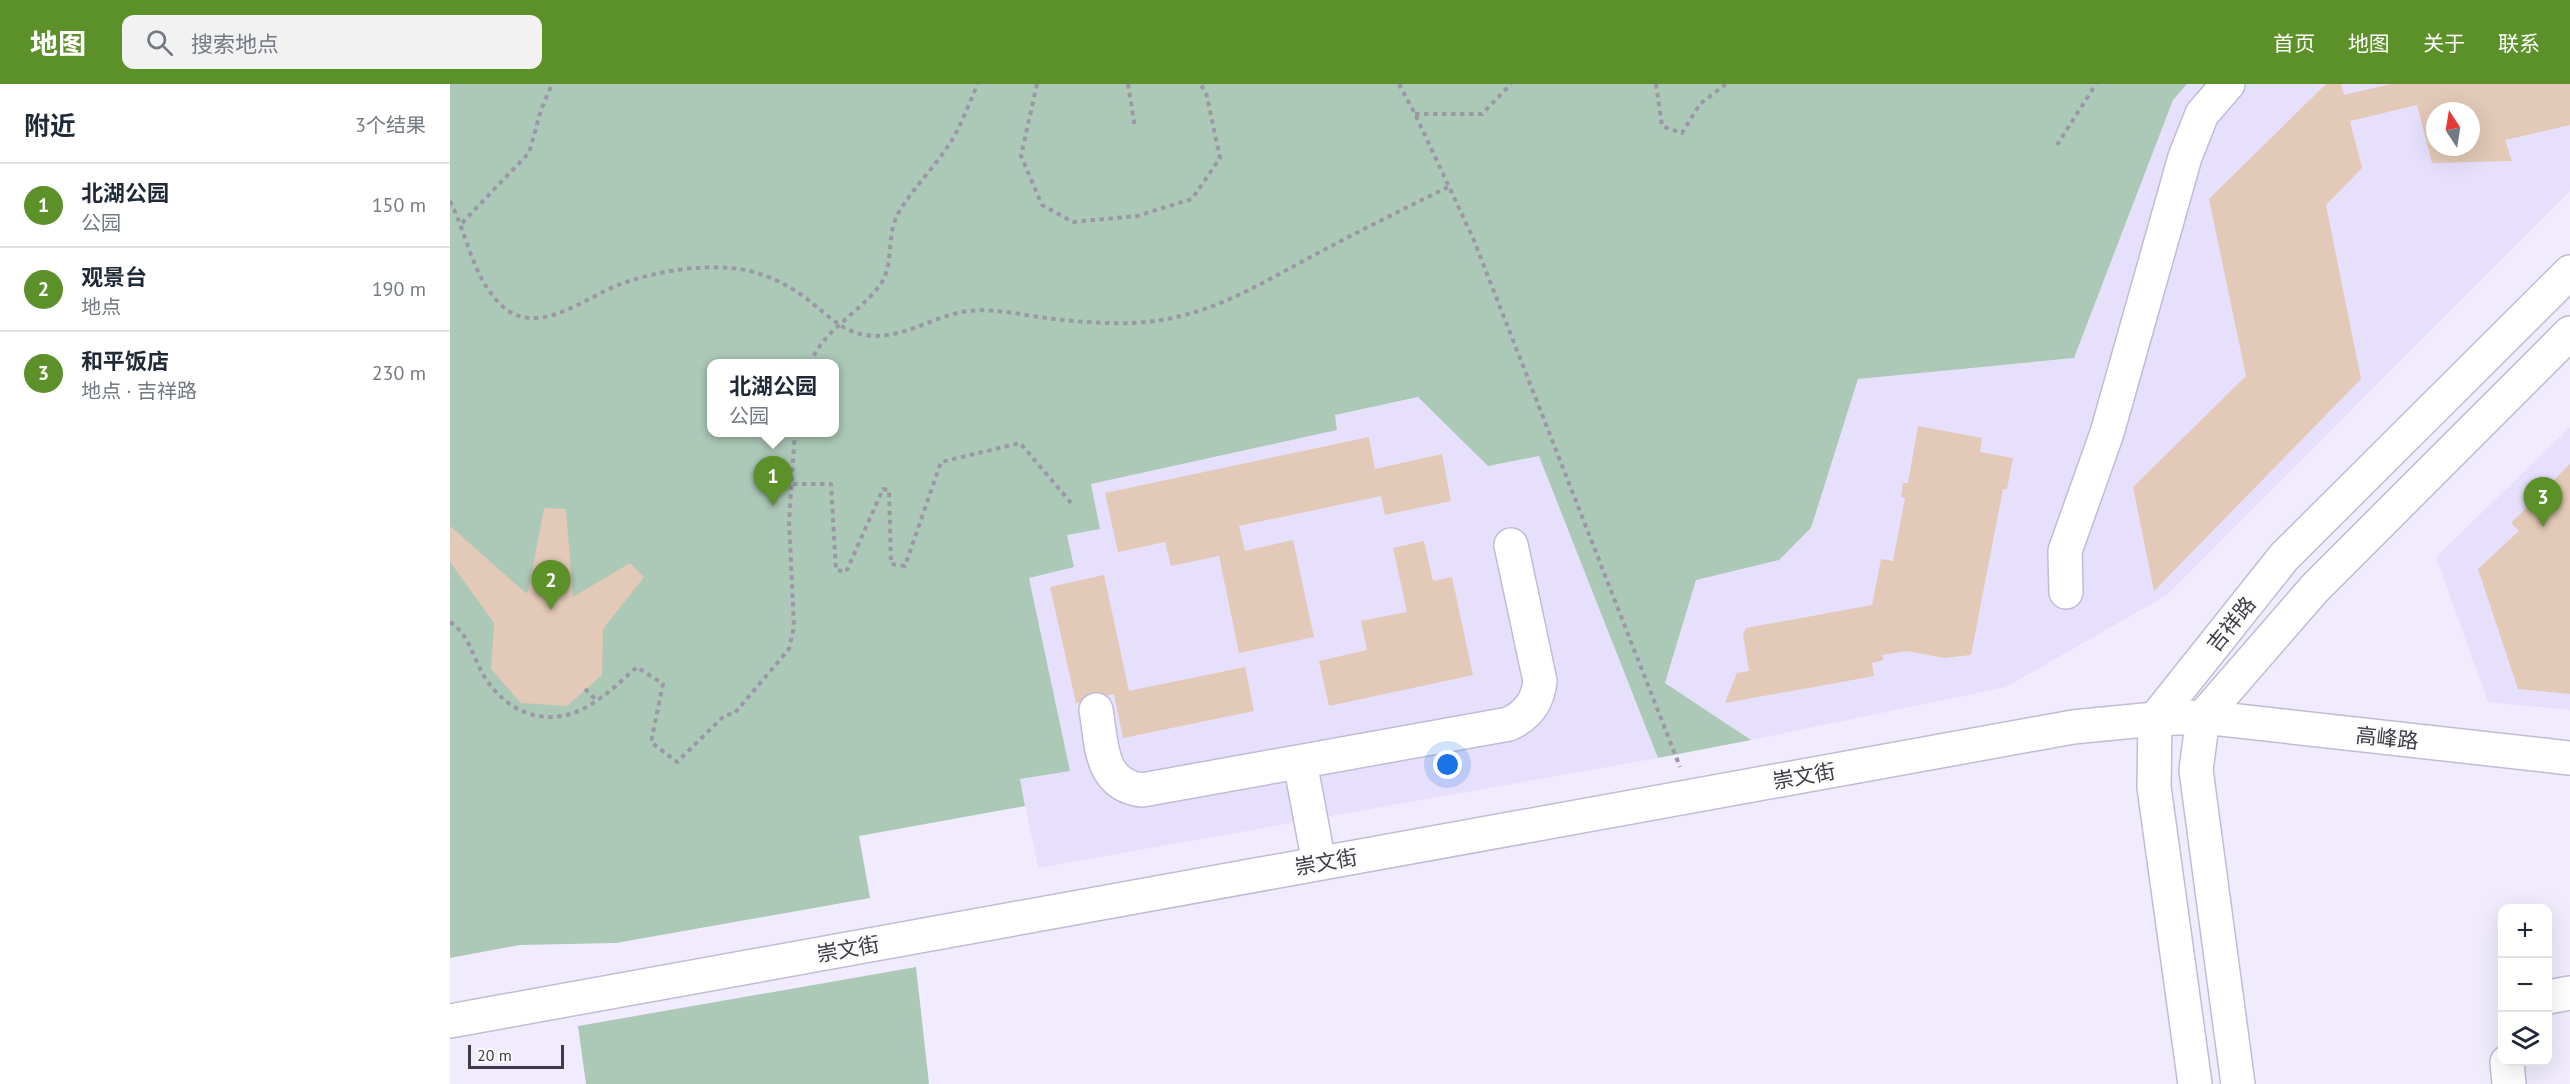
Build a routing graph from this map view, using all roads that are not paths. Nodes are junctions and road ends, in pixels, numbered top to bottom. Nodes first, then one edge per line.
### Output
1 (2228, 84) edge
2 (2570, 272) edge
3 (2570, 333) edge
4 (1511, 545) dead end
5 (2066, 592) dead end
6 (1096, 710) dead end
7 (2203, 717) junction
8 (2155, 719) junction
9 (2570, 758) edge
10 (1300, 762) junction
11 (1319, 863) junction
12 (2570, 993) edge
13 (2552, 996) edge
14 (450, 1021) edge
15 (2507, 1066) edge
16 (2195, 1084) edge
17 (2238, 1084) edge
18 (2509, 1084) edge

1 - 5 street
2 - 8 street, 吉祥路
3 - 7 street, 吉祥路
4 - 10 street
6 - 10 street
7 - 8 street, 崇文街
7 - 9 street, 高峰路
7 - 17 street
8 - 11 street, 崇文街
8 - 16 street
10 - 11 street
11 - 14 street, 崇文街
12 - 13 street
15 - 18 street

